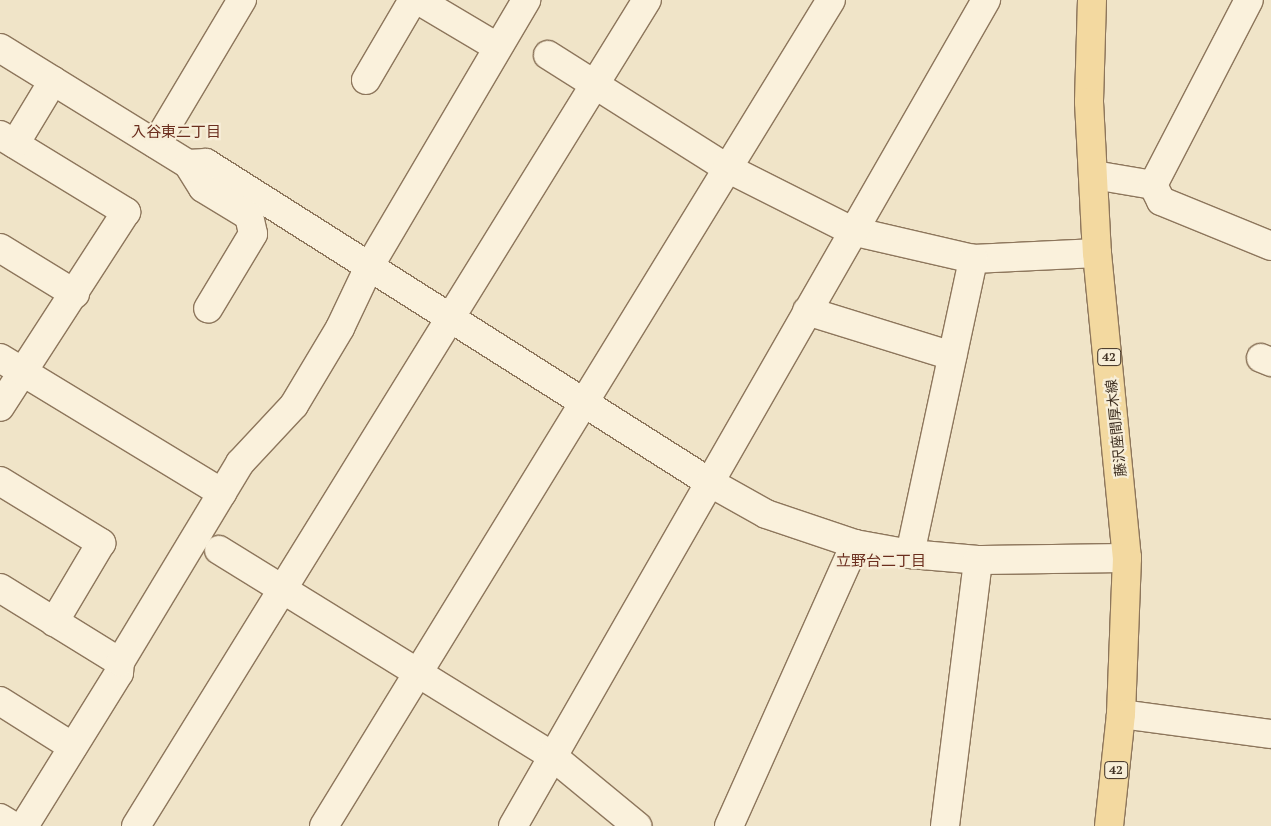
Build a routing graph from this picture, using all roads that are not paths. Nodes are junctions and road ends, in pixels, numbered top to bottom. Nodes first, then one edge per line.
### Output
1 (242, 0) edge
2 (413, 0) edge
3 (418, 0) edge
4 (526, 0) edge
5 (647, 0) edge
6 (831, 0) edge
7 (1092, 0) edge
8 (1249, 0) edge
9 (974, 4) edge
10 (497, 47) junction
11 (0, 48) edge
12 (548, 55) dead end
13 (366, 80) dead end
14 (53, 81) junction
15 (594, 86) junction
16 (7, 139) edge
17 (156, 144) junction
18 (188, 164) junction
19 (727, 168) junction
20 (1094, 175) junction
21 (1153, 185) junction
22 (852, 231) junction
23 (1271, 246) edge
24 (0, 248) edge
25 (1097, 253) junction
26 (973, 258) junction
27 (369, 267) junction
28 (75, 294) junction
29 (208, 309) dead end
30 (807, 311) junction
31 (450, 318) junction
32 (952, 356) junction
33 (11, 365) edge
34 (581, 401) junction
35 (0, 408) edge
36 (0, 481) edge
37 (708, 482) junction
38 (222, 493) junction
39 (855, 544) junction
40 (219, 550) dead end
41 (910, 554) junction
42 (1127, 558) junction
43 (978, 560) junction
44 (0, 588) edge
45 (282, 588) junction
46 (54, 622) junction
47 (120, 662) junction
48 (418, 674) junction
49 (0, 701) edge
50 (1121, 714) junction
51 (1271, 734) edge
52 (73, 747) junction
53 (551, 755) junction
54 (0, 818) edge
55 (13, 826) edge
56 (24, 826) edge
57 (136, 826) edge
58 (324, 826) edge
59 (513, 826) edge
60 (637, 826) edge
61 (729, 826) edge
62 (945, 826) edge
63 (1109, 826) edge

1 - 17 street
2 - 13 street
3 - 10 street
4 - 10 street
5 - 15 street
6 - 19 street
7 - 20 main road, 藤沢座間厚木線 / 42
8 - 21 street
9 - 22 street
10 - 27 street
11 - 14 street
12 - 15 street
14 - 16 street
14 - 17 street
15 - 19 street
15 - 31 street
16 - 28 street
17 - 18 street
18 - 27 street
18 - 29 street
19 - 22 street
19 - 34 street
20 - 21 street
20 - 25 main road, 藤沢座間厚木線 / 42
21 - 23 street
22 - 26 street
22 - 30 street
24 - 28 street
25 - 26 street
25 - 42 main road, 藤沢座間厚木線 / 42
26 - 32 street
27 - 31 street
27 - 38 street
28 - 33 street
30 - 32 street
30 - 37 street
31 - 34 street
31 - 45 street
32 - 41 street
33 - 35 street
33 - 38 street
34 - 37 street
34 - 48 street
36 - 46 street
37 - 39 street
37 - 53 street
38 - 47 street
39 - 41 street
39 - 61 street
40 - 45 street
41 - 43 street
42 - 43 street
42 - 50 main road, 藤沢座間厚木線 / 42
43 - 62 street
44 - 46 street
45 - 48 street
45 - 57 street
46 - 47 street
47 - 52 street
48 - 53 street
48 - 58 street
49 - 52 street
50 - 51 street
50 - 63 main road, 藤沢座間厚木線 / 42
52 - 56 street
53 - 59 street
53 - 60 street
54 - 55 street

